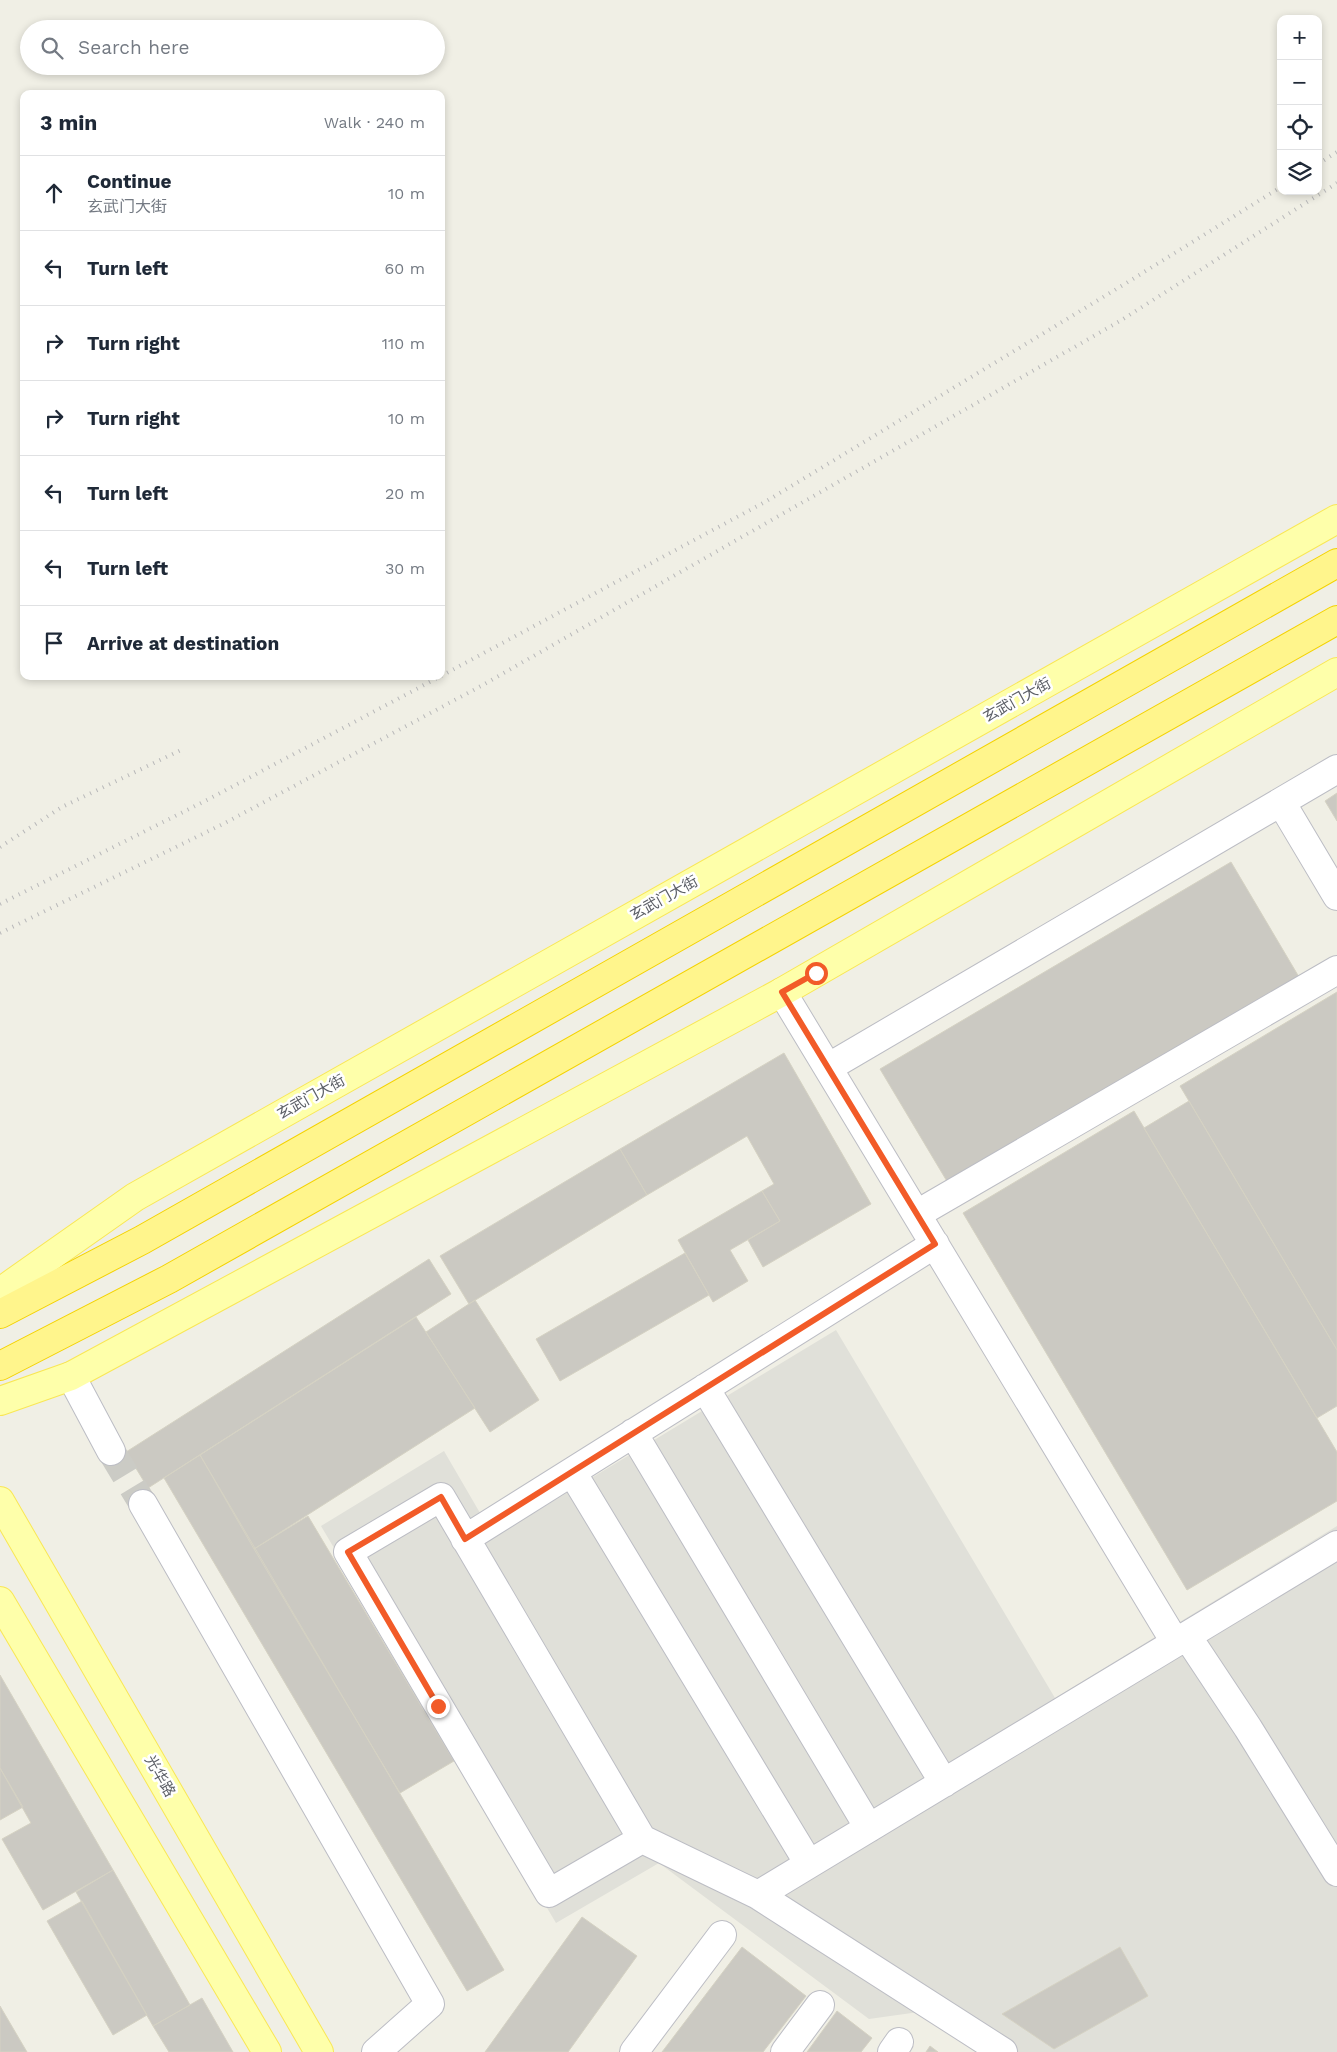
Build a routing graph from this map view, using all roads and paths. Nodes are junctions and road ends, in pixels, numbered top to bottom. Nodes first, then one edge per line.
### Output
1 (1337, 519) edge
2 (1337, 563) edge
3 (1337, 620) edge
4 (1337, 672) edge
5 (1337, 769) edge
6 (1281, 802) junction
7 (1337, 896) edge
8 (1337, 970) edge
9 (782, 992) junction
10 (829, 1068) junction
11 (917, 1214) junction
12 (935, 1244) junction
13 (0, 1292) edge
14 (0, 1314) edge
15 (0, 1366) edge
16 (71, 1376) junction
17 (705, 1388) junction
18 (0, 1401) edge
19 (633, 1433) junction
20 (111, 1451) tunnel mouth
21 (572, 1472) junction
22 (0, 1501) edge
23 (143, 1504) tunnel mouth
24 (465, 1539) junction
25 (1337, 1545) edge
26 (0, 1601) edge
27 (1181, 1639) junction
28 (944, 1783) junction
29 (869, 1828) junction
30 (642, 1839) junction
31 (809, 1864) junction
32 (1337, 1872) edge
33 (758, 1895) junction
34 (722, 1935) dead end
35 (820, 2006) dead end
36 (266, 2052) edge
37 (319, 2052) edge
38 (376, 2052) edge
39 (634, 2052) edge
40 (785, 2052) edge
41 (1003, 2052) edge

1 - 13 main road, 玄武门大街
2 - 14 highway
3 - 15 highway
4 - 9 main road
5 - 6 lane
6 - 7 lane
6 - 10 lane
8 - 11 lane
9 - 10 lane
9 - 16 main road
10 - 11 lane
11 - 12 lane
12 - 17 lane
12 - 27 lane
16 - 18 main road
16 - 20 lane
17 - 19 lane
17 - 28 lane
19 - 21 lane
19 - 29 lane
21 - 24 lane
21 - 31 lane
22 - 37 main road, 光华路
23 - 38 lane
24 - 30 lane
24 - 30 lane
25 - 27 lane
26 - 36 main road
27 - 28 lane
27 - 32 lane
28 - 29 lane
29 - 31 lane
30 - 33 lane
31 - 33 lane
33 - 41 lane
34 - 39 lane
35 - 40 lane

